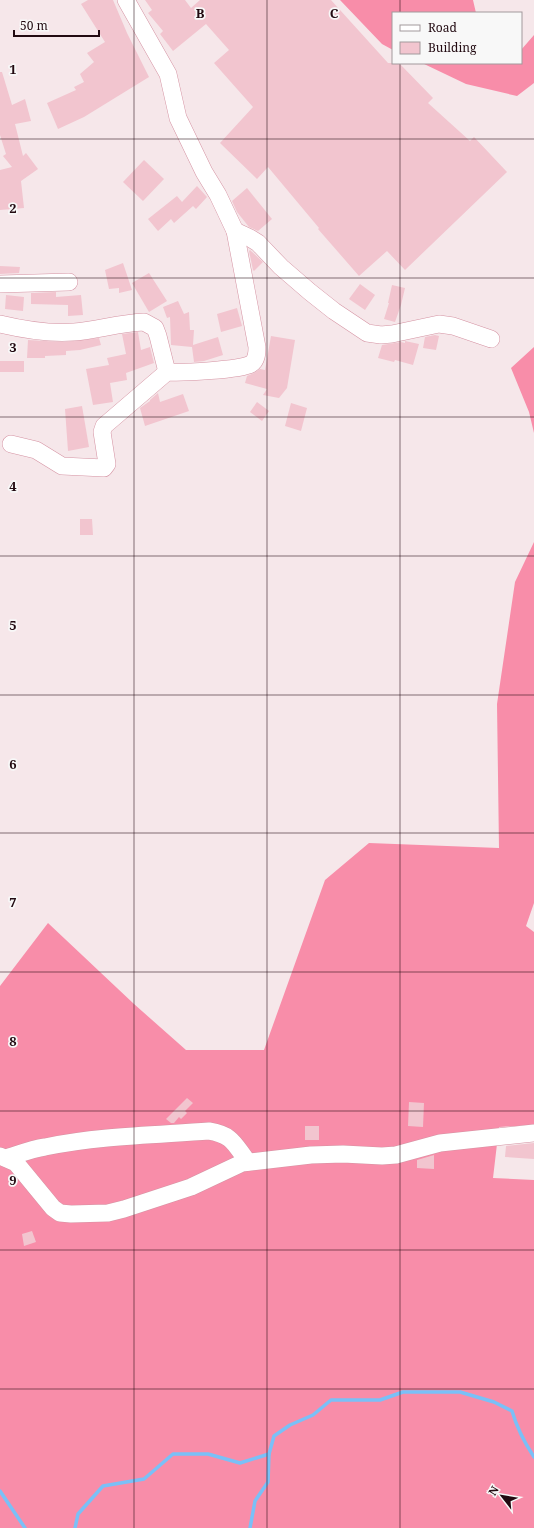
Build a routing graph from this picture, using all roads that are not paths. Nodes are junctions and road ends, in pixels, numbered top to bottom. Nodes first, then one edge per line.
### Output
1 (126, 0) edge
2 (235, 230) junction
3 (69, 282) dead end
4 (0, 284) edge
5 (0, 324) edge
6 (491, 339) dead end
7 (167, 372) junction
8 (11, 444) dead end
9 (534, 1133) edge
10 (3, 1157) edge
11 (248, 1162) junction

1 - 2 street
2 - 6 street
2 - 7 street
3 - 4 street
5 - 7 street
7 - 8 street
9 - 11 street
10 - 11 street
10 - 11 street

